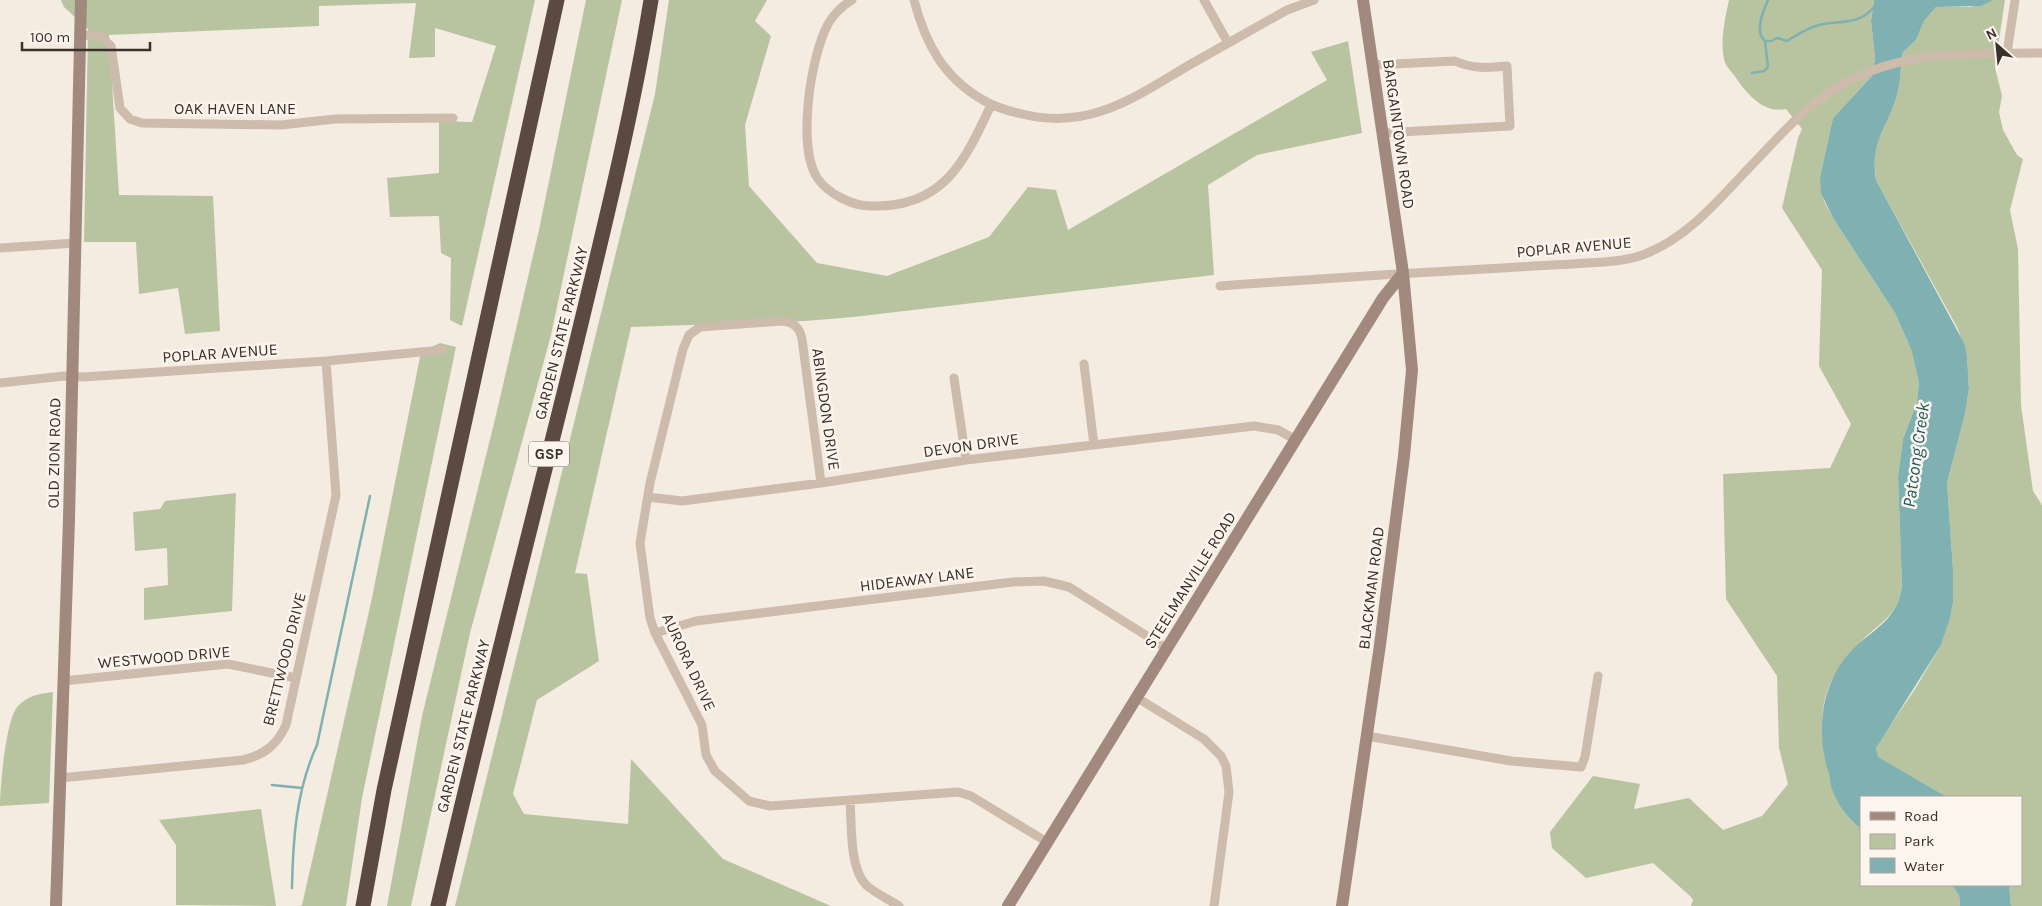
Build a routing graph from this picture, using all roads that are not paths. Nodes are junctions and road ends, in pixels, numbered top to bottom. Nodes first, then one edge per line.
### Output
1 (81, 0) edge
2 (557, 0) edge
3 (651, 0) edge
4 (852, 0) edge
5 (914, 0) edge
6 (1204, 0) edge
7 (1314, 0) edge
8 (1363, 0) edge
9 (2016, 0) edge
10 (80, 35) junction
11 (1228, 43) junction
12 (2007, 53) junction
13 (2042, 53) edge
14 (1373, 65) junction
15 (991, 105) junction
16 (453, 118) dead end
17 (1382, 133) junction
18 (76, 243) junction
19 (0, 248) edge
20 (1403, 273) junction
21 (1220, 286) dead end
22 (802, 339) joint
23 (442, 350) dead end
24 (326, 361) junction
25 (1084, 364) dead end
26 (72, 376) junction
27 (954, 378) dead end
28 (0, 383) edge
29 (1296, 440) junction
30 (1094, 445) junction
31 (966, 460) junction
32 (821, 483) junction
33 (648, 497) junction
34 (655, 633) junction
35 (1166, 648) junction
36 (1598, 676) dead end
37 (296, 678) junction
38 (63, 681) junction
39 (1136, 697) junction
40 (1368, 736) junction
41 (60, 778) junction
42 (850, 801) junction
43 (1047, 842) junction
44 (56, 906) edge
45 (363, 906) edge
46 (438, 906) edge
47 (899, 906) edge
48 (1008, 906) edge
49 (1214, 906) edge
50 (1342, 906) edge

1 - 10 main road, OLD ZION ROAD
2 - 45 highway
3 - 46 highway, GARDEN STATE PARKWAY / GSP
4 - 15 street
5 - 15 street
6 - 11 street
7 - 11 street
8 - 14 main road, BARGAINTOWN ROAD
9 - 12 street
10 - 16 street, OAK HAVEN LANE
10 - 18 main road, OLD ZION ROAD
11 - 15 street
12 - 13 street, POPLAR AVENUE
12 - 20 street, POPLAR AVENUE
14 - 17 main road, BARGAINTOWN ROAD
14 - 17 street
17 - 20 main road, BARGAINTOWN ROAD
18 - 19 street
18 - 26 main road, OLD ZION ROAD
20 - 21 street, POPLAR AVENUE
20 - 29 main road, STEELMANVILLE ROAD
20 - 40 main road, BLACKMAN ROAD
22 - 32 street, ABINGDON DRIVE
22 - 33 street, AURORA DRIVE
23 - 24 street, POPLAR AVENUE
24 - 26 street, POPLAR AVENUE
24 - 37 street, BRETTWOOD DRIVE
25 - 30 street
26 - 28 street, POPLAR AVENUE
26 - 38 main road, OLD ZION ROAD
27 - 31 street
29 - 30 street, DEVON DRIVE
29 - 35 main road, STEELMANVILLE ROAD
30 - 31 street, DEVON DRIVE
31 - 32 street, DEVON DRIVE
32 - 33 street, DEVON DRIVE
33 - 34 street, AURORA DRIVE
34 - 35 street, HIDEAWAY LANE
34 - 42 street, AURORA DRIVE
35 - 39 main road, STEELMANVILLE ROAD
36 - 40 street
37 - 38 street, WESTWOOD DRIVE
37 - 41 street, BRETTWOOD DRIVE
38 - 41 main road, OLD ZION ROAD
39 - 43 main road, STEELMANVILLE ROAD
39 - 49 street
40 - 50 main road, BLACKMAN ROAD
41 - 44 main road, OLD ZION ROAD
42 - 43 street, AURORA DRIVE
42 - 47 street
43 - 48 main road, STEELMANVILLE ROAD

